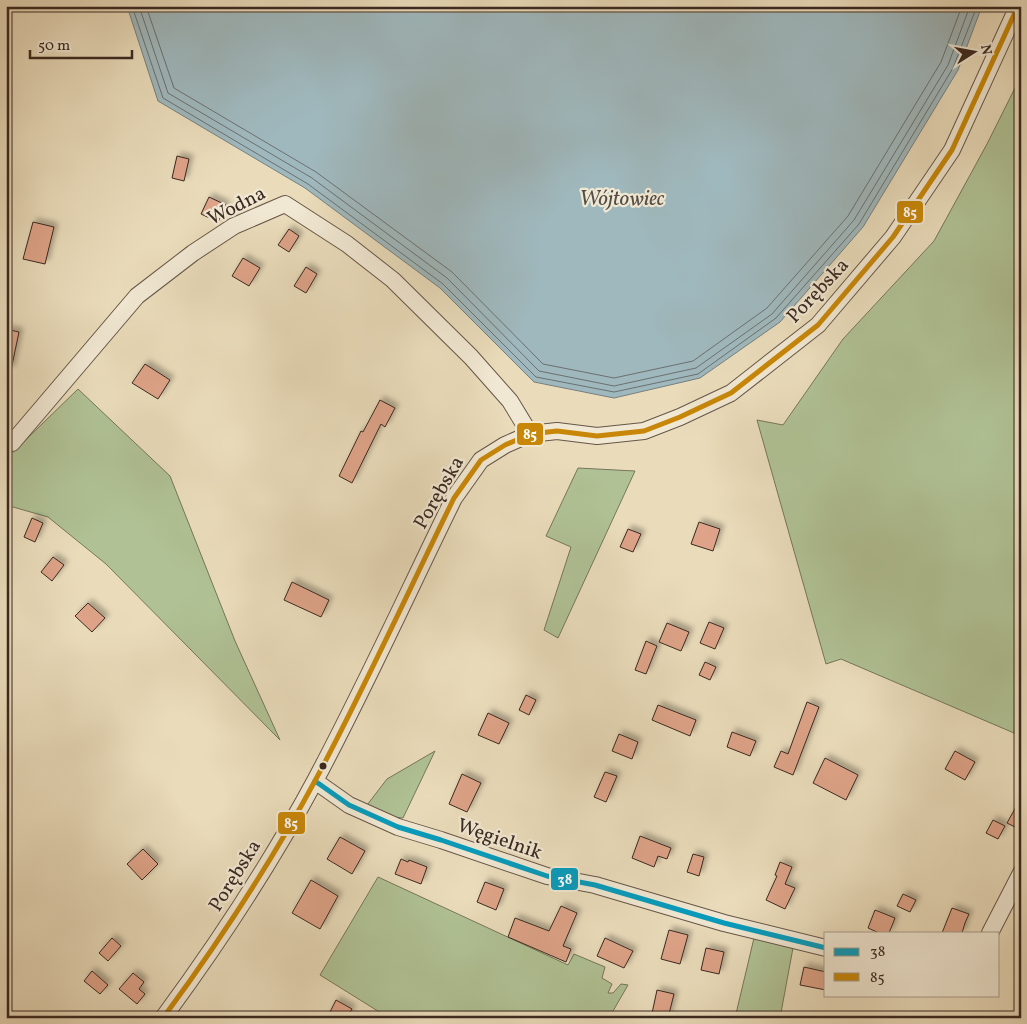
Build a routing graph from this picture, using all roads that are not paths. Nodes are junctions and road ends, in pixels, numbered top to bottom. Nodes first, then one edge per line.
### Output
1 (1018, 6) edge
2 (530, 434) junction
3 (12, 443) dead end
4 (315, 781) junction
5 (1021, 872) edge
6 (991, 932) edge
7 (824, 948) edge
8 (163, 1018) edge

1 - 2 street, Porębska
2 - 3 street, Wodna
2 - 4 street, Porębska
4 - 7 street, Węgielnik
4 - 8 street, Porębska
5 - 6 street

